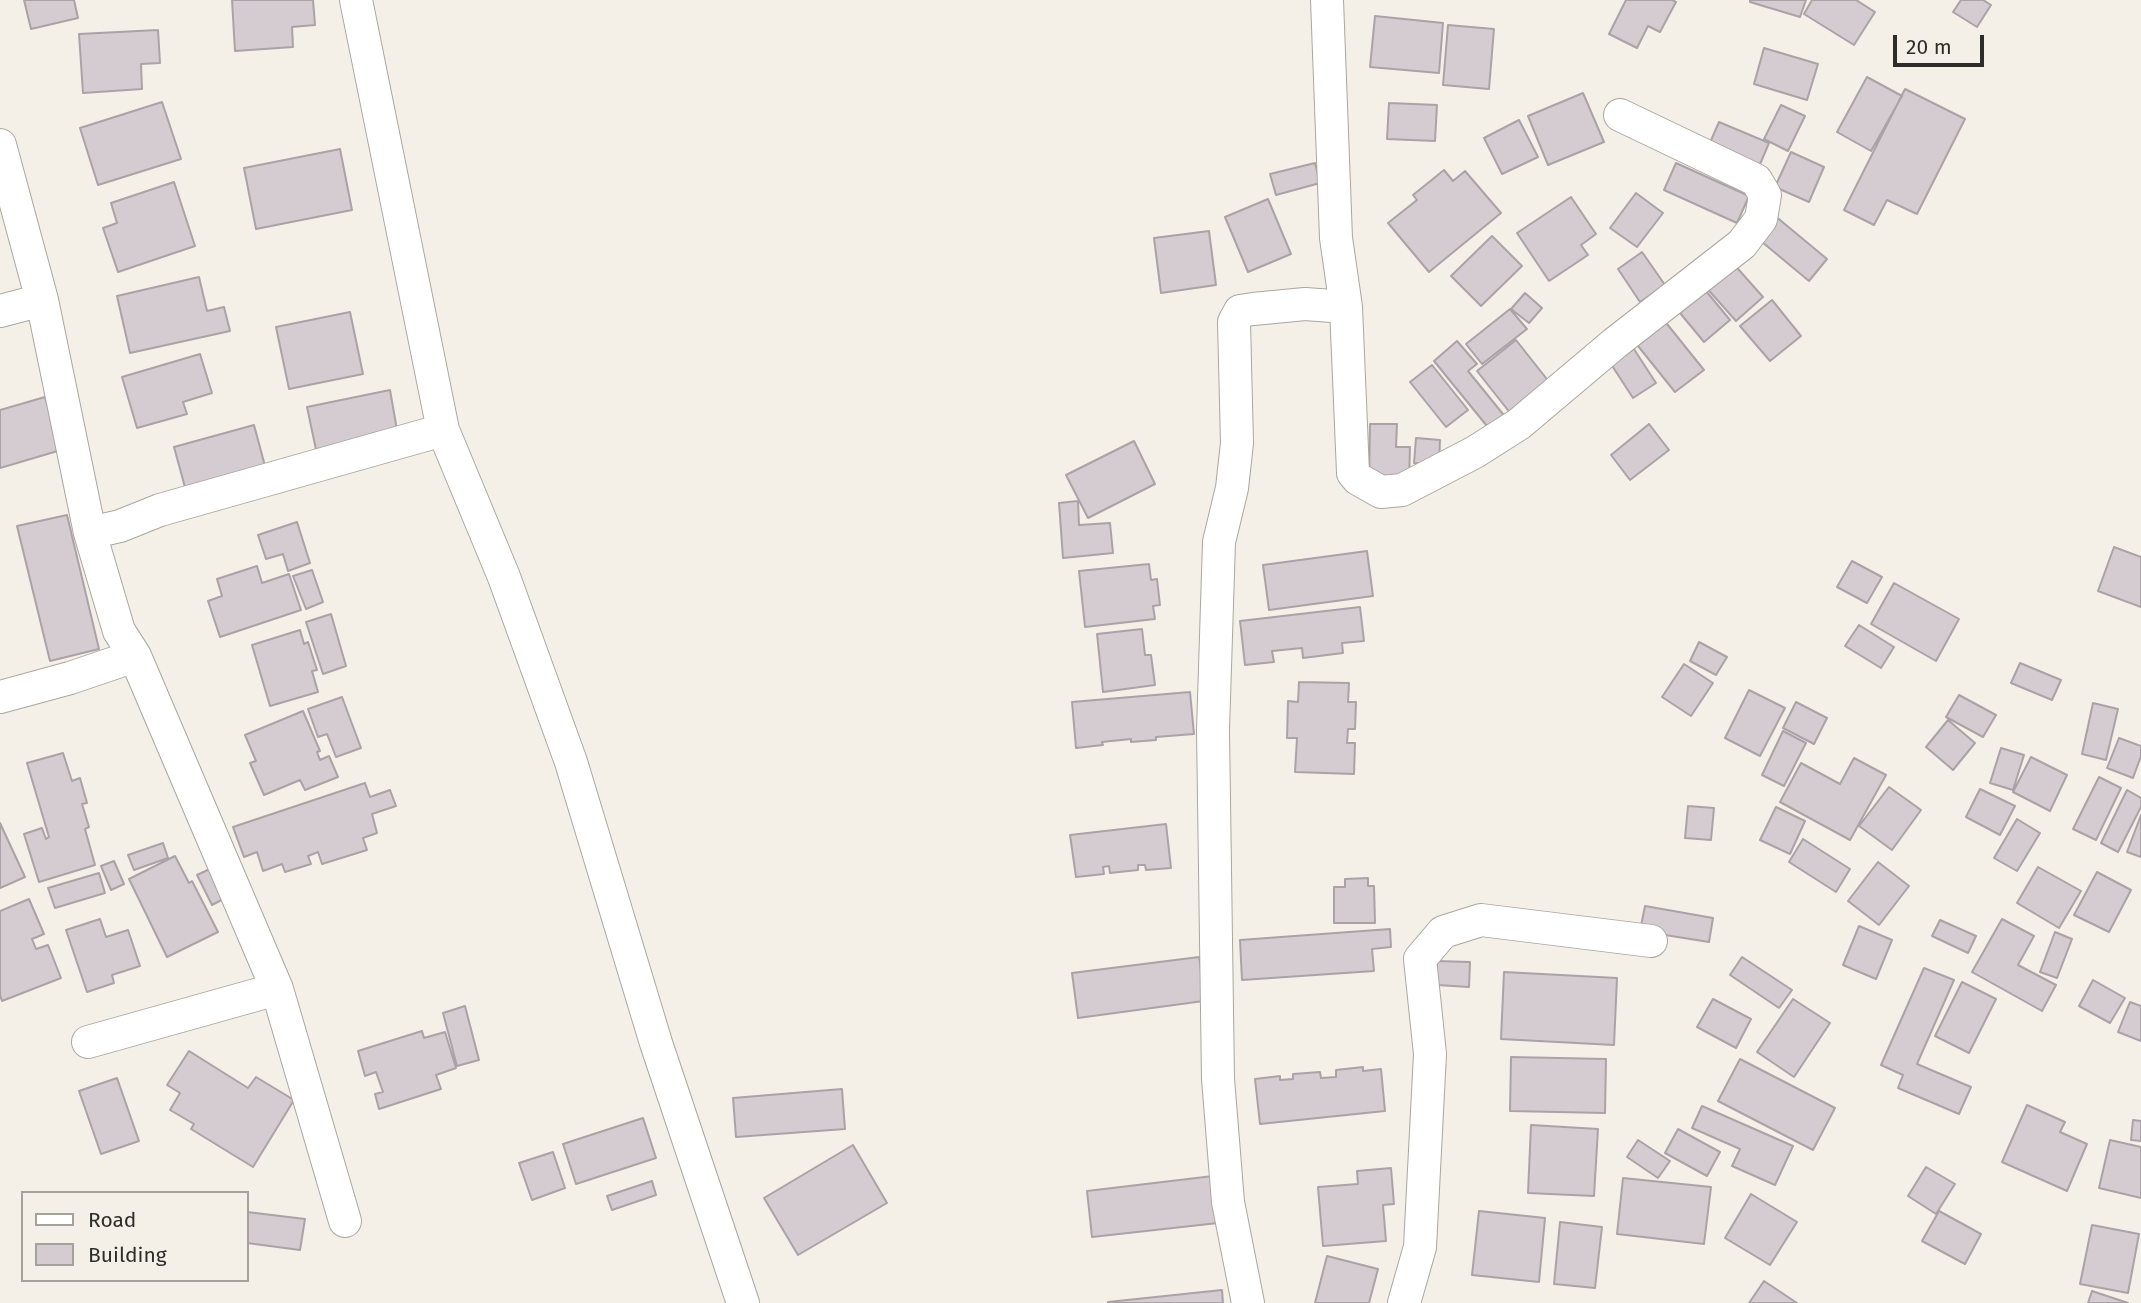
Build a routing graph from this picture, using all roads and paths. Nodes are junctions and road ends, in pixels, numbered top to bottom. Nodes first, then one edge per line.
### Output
1 (356, 0) edge
2 (1327, 0) edge
3 (1620, 115) dead end
4 (0, 145) edge
5 (42, 300) junction
6 (1346, 307) junction
7 (0, 311) edge
8 (443, 430) junction
9 (90, 533) junction
10 (135, 656) junction
11 (0, 697) edge
12 (1651, 941) dead end
13 (277, 989) junction
14 (88, 1042) dead end
15 (345, 1221) dead end
16 (743, 1303) edge
17 (1248, 1303) edge
18 (1404, 1303) edge

1 - 8 street
2 - 6 street
3 - 6 street
4 - 5 street
5 - 7 street
5 - 9 street
6 - 17 street
8 - 9 street
8 - 16 street
9 - 10 street
10 - 11 street
10 - 13 street
12 - 18 street
13 - 14 street
13 - 15 street

